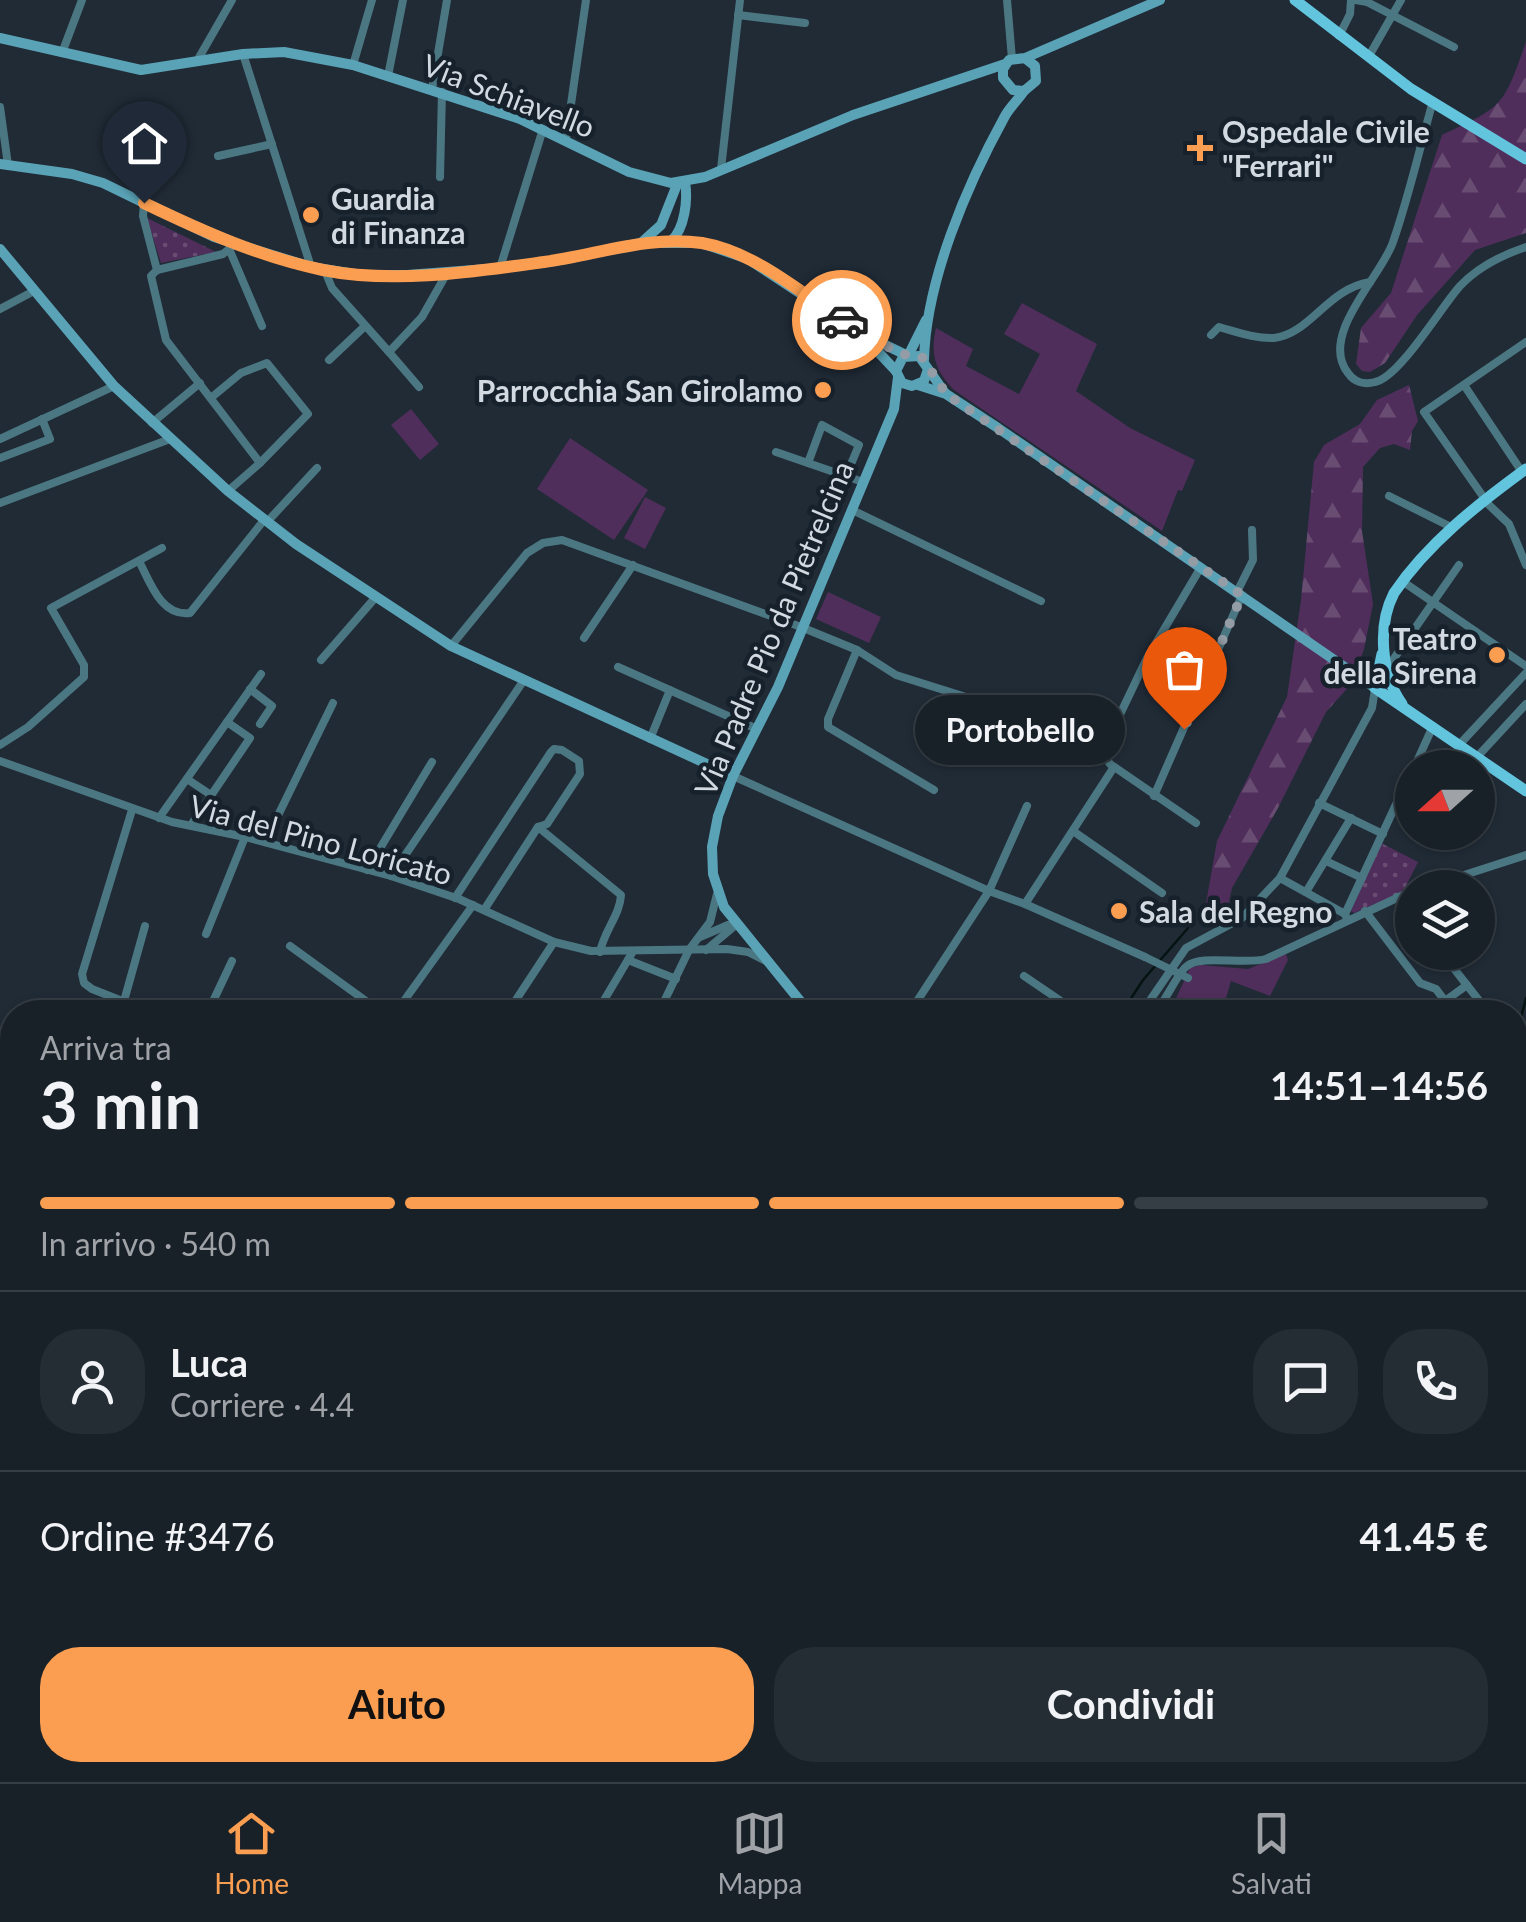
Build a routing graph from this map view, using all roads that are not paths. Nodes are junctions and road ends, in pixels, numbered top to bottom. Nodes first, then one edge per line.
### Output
1 (82, 0) edge
2 (232, 0) edge
3 (372, 0) edge
4 (403, 0) edge
5 (447, 0) edge
6 (586, 0) edge
7 (740, 0) edge
8 (1007, 0) edge
9 (1160, 0) edge
10 (1295, 0) edge
11 (1353, 0) edge
12 (1400, 0) edge
13 (738, 15) junction
14 (1393, 17) junction
15 (805, 23) dead end
16 (1339, 36) junction
17 (0, 38) edge
18 (1050, 47) junction
19 (1454, 47) dead end
20 (62, 52) junction
21 (243, 54) junction
22 (1369, 56) junction
23 (1016, 59) junction
24 (196, 61) junction
25 (353, 65) junction
26 (983, 70) junction
27 (1036, 70) junction
28 (388, 76) junction
29 (1006, 83) junction
30 (437, 91) junction
31 (1024, 91) junction
32 (1438, 104) junction
33 (0, 107) edge
34 (1007, 112) junction
35 (544, 129) junction
36 (566, 139) junction
37 (272, 144) junction
38 (218, 156) dead end
39 (1526, 159) edge
40 (3, 167) edge
41 (721, 170) junction
42 (440, 177) dead end
43 (654, 179) junction
44 (683, 186) junction
45 (671, 196) junction
46 (144, 203) junction
47 (682, 220) junction
48 (661, 225) junction
49 (668, 241) junction
50 (641, 242) junction
51 (701, 243) junction
52 (1526, 247) edge
53 (233, 248) junction
54 (0, 249) edge
55 (311, 267) junction
56 (500, 268) junction
57 (157, 270) junction
58 (325, 270) junction
59 (447, 273) junction
60 (1371, 282) junction
61 (34, 291) junction
62 (0, 309) edge
63 (928, 314) junction
64 (262, 326) dead end
65 (365, 326) junction
66 (859, 332) junction
67 (1212, 335) dead end
68 (1526, 342) edge
69 (389, 352) junction
70 (908, 355) junction
71 (328, 360) dead end
72 (926, 364) junction
73 (897, 374) junction
74 (200, 382) junction
75 (917, 385) junction
76 (1464, 385) junction
77 (114, 386) junction
78 (418, 387) dead end
79 (946, 394) junction
80 (212, 397) junction
81 (894, 408) junction
82 (42, 420) junction
83 (152, 423) junction
84 (0, 439) edge
85 (170, 439) junction
86 (776, 452) dead end
87 (0, 458) edge
88 (260, 462) junction
89 (808, 462) junction
90 (316, 468) dead end
91 (1524, 470) edge
92 (846, 476) junction
93 (863, 482) junction
94 (228, 491) junction
95 (1389, 496) dead end
96 (1485, 498) junction
97 (0, 502) edge
98 (852, 510) junction
99 (266, 521) junction
100 (1452, 528) junction
101 (1252, 530) dead end
102 (162, 548) dead end
103 (138, 561) junction
104 (1459, 565) dead end
105 (1526, 565) edge
106 (633, 566) junction
107 (1201, 567) junction
108 (1402, 582) junction
109 (1239, 593) junction
110 (375, 598) junction
111 (1041, 601) dead end
112 (1433, 602) junction
113 (801, 627) junction
114 (584, 638) dead end
115 (1383, 645) junction
116 (450, 646) junction
117 (858, 650) junction
118 (321, 660) dead end
119 (618, 666) dead end
120 (1388, 667) junction
121 (1526, 670) edge
122 (261, 674) dead end
123 (524, 680) junction
124 (1375, 688) junction
125 (250, 689) junction
126 (670, 690) junction
127 (332, 703) dead end
128 (1402, 704) junction
129 (1526, 704) edge
130 (228, 722) junction
131 (260, 724) dead end
132 (1433, 726) junction
133 (757, 729) junction
134 (650, 739) junction
135 (1460, 745) junction
136 (0, 746) edge
137 (1422, 750) edge
138 (1467, 750) edge
139 (1483, 750) edge
140 (1102, 752) junction
141 (0, 762) edge
142 (432, 762) dead end
143 (1114, 766) junction
144 (1495, 769) edge
145 (733, 776) junction
146 (186, 779) junction
147 (934, 790) dead end
148 (1526, 790) edge
149 (211, 796) junction
150 (1154, 796) junction
151 (1318, 803) junction
152 (1027, 806) dead end
153 (1395, 808) edge
154 (132, 810) junction
155 (159, 818) junction
156 (1351, 818) junction
157 (1196, 823) dead end
158 (191, 826) junction
159 (538, 827) junction
160 (1072, 832) junction
161 (1383, 834) junction
162 (244, 837) junction
163 (266, 842) junction
164 (1526, 855) edge
165 (1326, 860) junction
166 (367, 870) junction
167 (1480, 870) edge
168 (391, 876) junction
169 (1280, 878) junction
170 (1362, 878) junction
171 (988, 892) junction
172 (1306, 892) junction
173 (718, 894) junction
174 (1162, 894) dead end
175 (1395, 897) edge
176 (455, 898) junction
177 (1025, 904) junction
178 (474, 906) junction
179 (484, 910) junction
180 (1365, 911) junction
181 (1346, 916) junction
182 (737, 924) junction
183 (145, 926) dead end
184 (206, 934) dead end
185 (700, 938) junction
186 (554, 942) junction
187 (290, 946) dead end
188 (690, 950) junction
189 (706, 950) junction
190 (600, 952) junction
191 (630, 957) junction
192 (232, 961) dead end
193 (768, 963) junction
194 (1455, 970) edge
195 (1024, 976) dead end
196 (1188, 978) dead end
197 (676, 980) junction
198 (1467, 986) junction
199 (114, 1000) edge
200 (127, 1000) edge
201 (214, 1000) edge
202 (364, 1000) edge
203 (405, 1000) edge
204 (516, 1000) edge
205 (603, 1000) edge
206 (665, 1000) edge
207 (797, 1000) edge
208 (918, 1000) edge
209 (1059, 1000) edge
210 (1150, 1000) edge
211 (1166, 1000) edge
212 (1444, 1000) edge
213 (1446, 1000) edge
214 (1478, 1000) edge

1 - 20 street
2 - 24 street
3 - 25 street
4 - 28 street
5 - 30 street
6 - 36 street
7 - 13 street
8 - 23 street
9 - 18 street
10 - 16 main road
11 - 14 street
11 - 16 street
12 - 14 street
13 - 15 street
13 - 41 street
14 - 19 street
14 - 22 street
16 - 22 main road
17 - 20 street, Via Schiavello
18 - 23 street
18 - 27 street
20 - 24 street, Via Schiavello
21 - 24 street, Via Schiavello
21 - 25 street, Via Schiavello
21 - 37 street
22 - 32 main road
23 - 26 street
23 - 27 street
23 - 29 street
25 - 28 street, Via Schiavello
26 - 29 street
26 - 41 street
27 - 31 street
28 - 30 street, Via Schiavello
29 - 31 street
29 - 34 street
30 - 35 street, Via Schiavello
30 - 42 street
31 - 34 street
32 - 39 main road
32 - 60 street
33 - 40 street
34 - 63 street
35 - 36 street, Via Schiavello
35 - 56 street
36 - 43 street, Via Schiavello
37 - 38 street
37 - 55 street
40 - 46 street
41 - 44 street
43 - 44 street, Via Schiavello
43 - 45 street
44 - 45 street
44 - 47 street
45 - 48 street
46 - 53 street
46 - 57 street
47 - 49 street
47 - 51 street
48 - 49 street
48 - 50 street
49 - 50 street
49 - 51 street
50 - 56 street
51 - 66 street
52 - 60 street
53 - 55 street
53 - 57 street
53 - 64 street
54 - 61 street
55 - 58 street
56 - 59 street
57 - 74 street
58 - 59 street
58 - 65 street
59 - 69 street
60 - 67 street
61 - 62 street
61 - 77 street
63 - 70 street
63 - 72 street
65 - 69 street
65 - 71 street
66 - 70 street
66 - 73 street
68 - 76 street
69 - 78 street
70 - 72 street
70 - 73 street
72 - 75 street
72 - 79 street
73 - 75 street
73 - 81 street, Via Padre Pio da Pietrelcina
74 - 80 street
74 - 83 street
75 - 79 street
75 - 81 street, Via Padre Pio da Pietrelcina
76 - 91 street
76 - 96 street
77 - 82 street
77 - 83 street
79 - 107 street
80 - 88 street
80 - 88 street
81 - 93 street, Via Padre Pio da Pietrelcina
82 - 84 street
82 - 87 street
83 - 85 street
85 - 94 street
85 - 97 street
86 - 89 street
88 - 94 street
89 - 92 street
89 - 92 street
90 - 99 street
91 - 96 main road
92 - 93 street
93 - 98 street, Via Padre Pio da Pietrelcina
94 - 99 street
95 - 100 street
96 - 100 main road
96 - 105 street
98 - 111 street
98 - 113 street, Via Padre Pio da Pietrelcina
99 - 103 street
99 - 110 street
100 - 108 main road
101 - 109 street
102 - 103 street
103 - 136 street
104 - 112 street
106 - 113 street
106 - 114 street
106 - 116 street
107 - 109 street
107 - 140 street
108 - 112 street
108 - 115 main road
109 - 124 street
109 - 150 street
110 - 116 street
110 - 118 street
112 - 120 street
112 - 121 street
113 - 117 street
113 - 133 street, Via Padre Pio da Pietrelcina
115 - 120 main road
115 - 124 main road
116 - 123 street
117 - 140 street
117 - 147 street
119 - 126 street
120 - 128 main road
121 - 135 street
122 - 125 street
123 - 134 street
123 - 168 street
124 - 128 main road
124 - 151 street
125 - 130 street
125 - 131 street
126 - 133 street
126 - 134 street
127 - 163 street
128 - 132 main road
129 - 139 street
130 - 146 street
130 - 149 street
132 - 135 main road
132 - 137 street
133 - 145 street, Via Padre Pio da Pietrelcina
134 - 145 street
135 - 138 main road
140 - 143 street
141 - 154 street, Via del Pino Loricato
142 - 166 street
143 - 150 street
143 - 160 street
144 - 148 main road
145 - 171 street
145 - 173 street, Via Padre Pio da Pietrelcina
146 - 149 street
146 - 155 street
149 - 158 street
150 - 157 street
151 - 156 street
151 - 169 street
152 - 171 street
153 - 161 street
154 - 155 street, Via del Pino Loricato
154 - 199 street
155 - 158 street, Via del Pino Loricato
156 - 161 street
156 - 165 street
158 - 162 street, Via del Pino Loricato
159 - 176 street
159 - 179 street
159 - 190 street
160 - 174 street
160 - 177 street
161 - 170 street
162 - 163 street, Via del Pino Loricato
162 - 184 street
163 - 166 street, Via del Pino Loricato
164 - 167 street
165 - 170 street
165 - 172 street
166 - 168 street, Via del Pino Loricato
168 - 176 street, Via del Pino Loricato
169 - 172 street
169 - 210 street
170 - 181 street
171 - 177 street
171 - 208 street
172 - 181 street
173 - 182 street, Via Padre Pio da Pietrelcina
173 - 185 street
175 - 180 street
176 - 178 street, Via del Pino Loricato
177 - 196 street, bridge
178 - 179 street, Via del Pino Loricato
178 - 203 street
179 - 186 street, Via del Pino Loricato
180 - 181 street
180 - 212 street
181 - 211 street
182 - 185 street
182 - 189 street
182 - 193 street, Via Padre Pio da Pietrelcina
183 - 200 street
185 - 188 street
186 - 190 street, Via del Pino Loricato
186 - 204 street
187 - 202 street
188 - 189 street, Via del Pino Loricato
188 - 191 street, Via del Pino Loricato
188 - 197 street
189 - 193 street, Via del Pino Loricato
190 - 191 street, Via del Pino Loricato
191 - 197 street
191 - 205 street
192 - 201 street
193 - 207 street, Via Padre Pio da Pietrelcina
194 - 198 street
195 - 209 street
197 - 206 street
198 - 213 street
198 - 214 street

